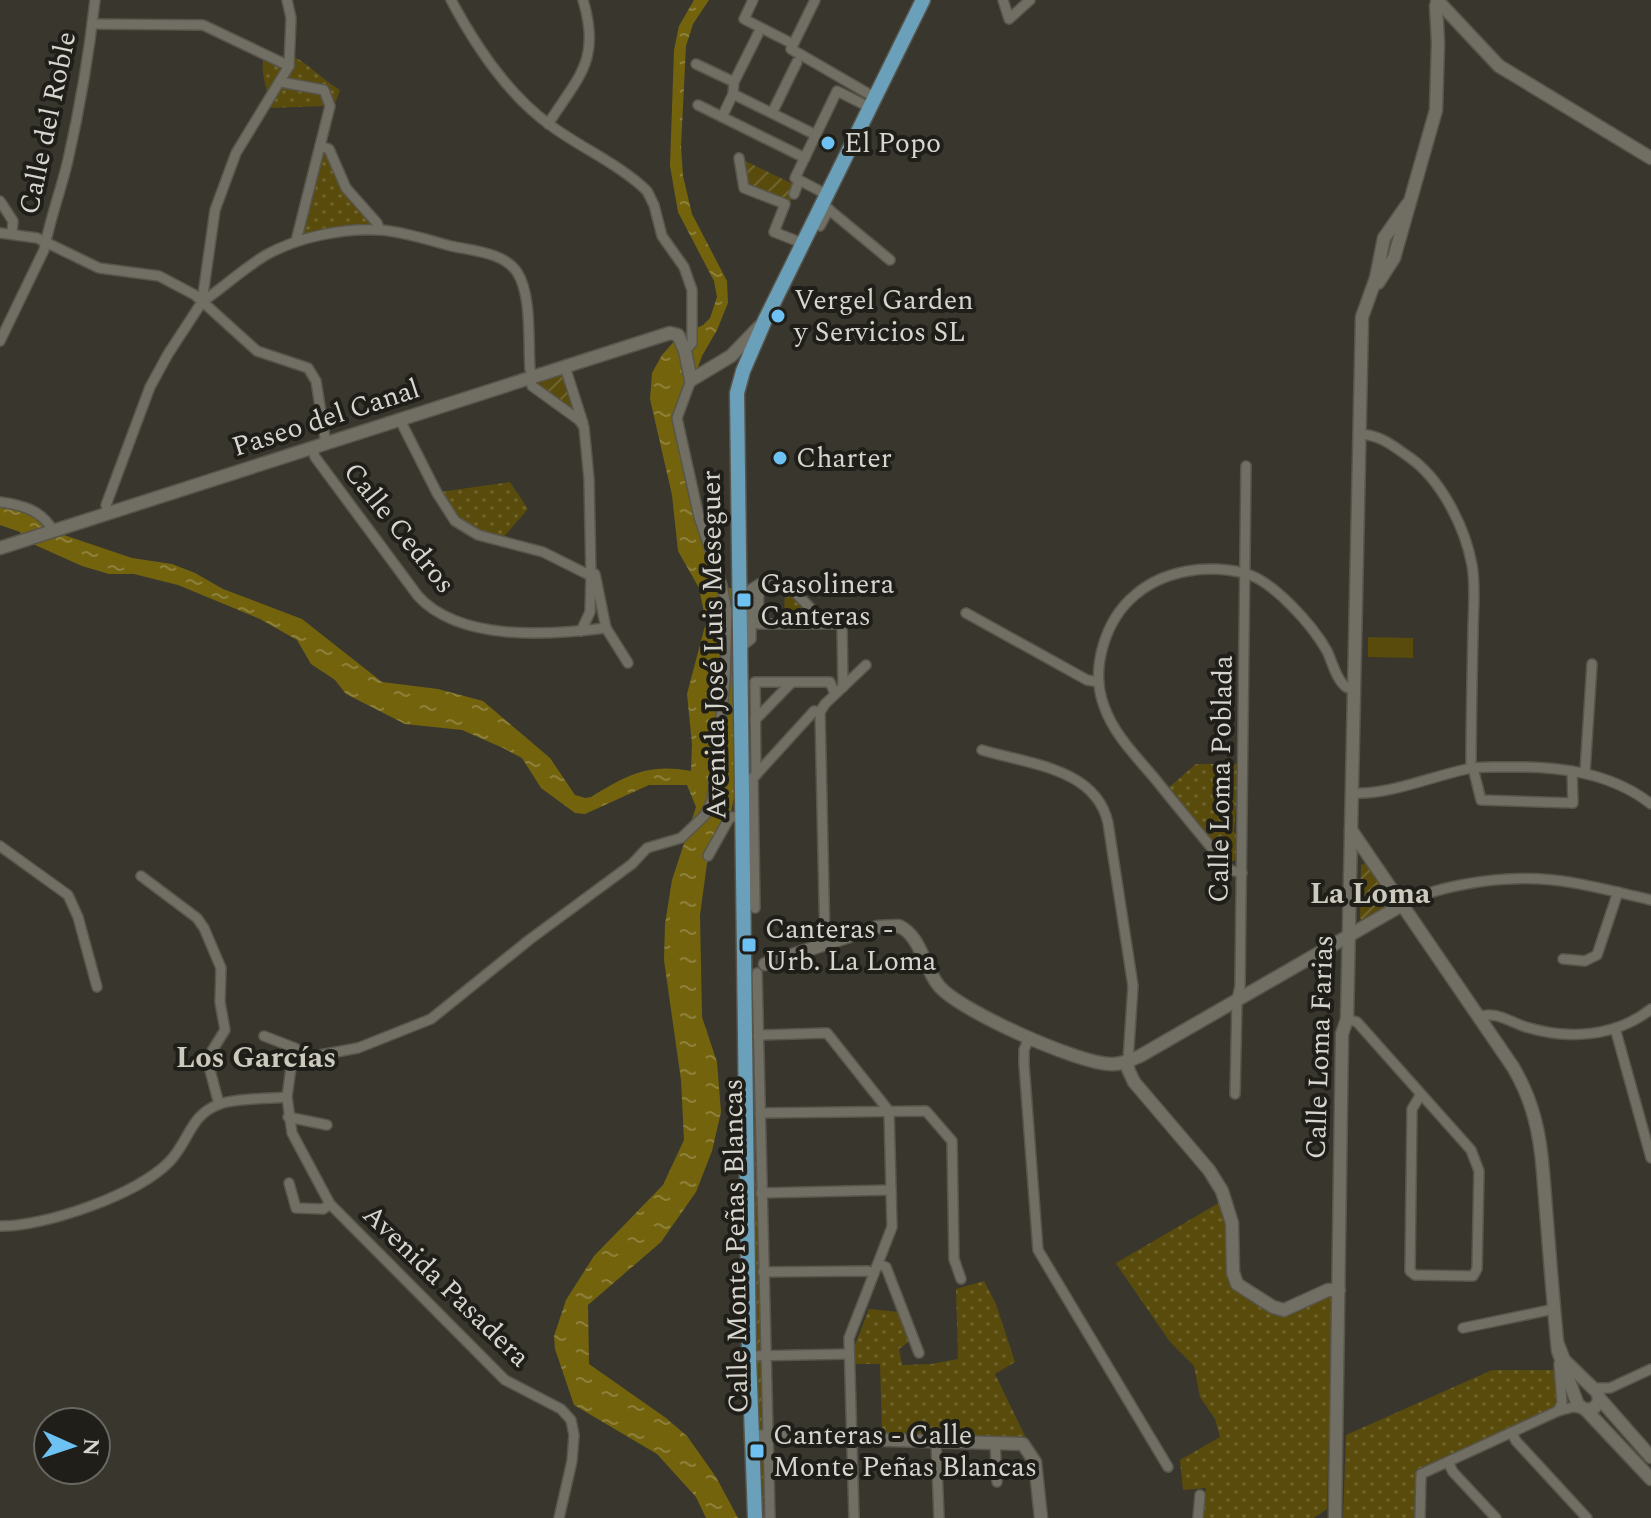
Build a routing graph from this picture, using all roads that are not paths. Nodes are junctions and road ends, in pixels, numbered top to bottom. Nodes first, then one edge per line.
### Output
1 (95, 0) edge
2 (287, 0) edge
3 (451, 0) edge
4 (583, 0) edge
5 (753, 0) edge
6 (815, 0) edge
7 (922, 0) edge
8 (1003, 0) edge
9 (1030, 0) edge
10 (1438, 1) edge
11 (92, 24) junction
12 (758, 34) dead end
13 (792, 46) junction
14 (797, 62) dead end
15 (696, 64) dead end
16 (289, 66) junction
17 (281, 82) junction
18 (734, 82) junction
19 (733, 94) junction
20 (872, 102) junction
21 (698, 105) dead end
22 (772, 113) junction
23 (722, 117) junction
24 (548, 124) junction
25 (816, 135) junction
26 (320, 146) junction
27 (739, 158) dead end
28 (805, 158) junction
29 (1651, 158) edge
30 (0, 201) edge
31 (825, 202) junction
32 (820, 226) dead end
33 (380, 230) junction
34 (0, 233) edge
35 (12, 233) junction
36 (296, 241) junction
37 (46, 242) junction
38 (802, 243) junction
39 (890, 260) dead end
40 (202, 302) junction
41 (765, 320) junction
42 (0, 341) edge
43 (685, 351) junction
44 (565, 367) junction
45 (531, 378) junction
46 (691, 380) junction
47 (400, 420) junction
48 (584, 427) junction
49 (1360, 434) junction
50 (326, 444) junction
51 (312, 448) junction
52 (1246, 466) dead end
53 (0, 502) edge
54 (109, 513) junction
55 (53, 531) junction
56 (591, 547) junction
57 (0, 548) edge
58 (1245, 573) junction
59 (591, 576) junction
60 (755, 586) junction
61 (966, 613) dead end
62 (826, 624) junction
63 (606, 628) junction
64 (581, 631) junction
65 (739, 649) junction
66 (628, 663) dead end
67 (1592, 664) dead end
68 (866, 665) dead end
69 (792, 682) junction
70 (1099, 682) junction
71 (1354, 688) junction
72 (839, 690) junction
73 (820, 712) junction
74 (755, 720) junction
75 (982, 750) dead end
76 (1472, 768) junction
77 (1572, 771) junction
78 (1585, 772) junction
79 (750, 778) junction
80 (1651, 788) edge
81 (1352, 793) junction
82 (1642, 797) junction
83 (1651, 804) edge
84 (742, 817) junction
85 (1351, 830) junction
86 (0, 846) edge
87 (708, 856) dead end
88 (1370, 857) junction
89 (1350, 867) junction
90 (1242, 873) junction
91 (141, 876) dead end
92 (1618, 892) junction
93 (1651, 900) edge
94 (1402, 905) junction
95 (755, 908) dead end
96 (1348, 936) junction
97 (825, 944) junction
98 (743, 951) junction
99 (1563, 959) dead end
100 (755, 970) junction
101 (97, 987) dead end
102 (1237, 1000) junction
103 (1651, 1009) edge
104 (1478, 1017) junction
105 (1347, 1019) junction
106 (1615, 1028) junction
107 (758, 1035) junction
108 (264, 1036) dead end
109 (1028, 1040) junction
110 (292, 1060) junction
111 (1128, 1061) junction
112 (1235, 1094) dead end
113 (1421, 1094) junction
114 (287, 1097) junction
115 (219, 1104) junction
116 (889, 1111) junction
117 (760, 1113) junction
118 (288, 1117) junction
119 (327, 1125) dead end
120 (1651, 1158) edge
121 (289, 1183) dead end
122 (891, 1190) junction
123 (761, 1193) junction
124 (330, 1204) junction
125 (0, 1226) edge
126 (876, 1268) junction
127 (763, 1272) junction
128 (961, 1279) dead end
129 (1339, 1290) junction
130 (1554, 1309) junction
131 (1463, 1328) dead end
132 (919, 1353) dead end
133 (849, 1354) junction
134 (749, 1356) junction
135 (764, 1356) junction
136 (1563, 1366) junction
137 (1651, 1369) edge
138 (1628, 1379) junction
139 (1596, 1393) junction
140 (1581, 1405) junction
141 (1558, 1411) junction
142 (1615, 1419) junction
143 (1512, 1433) junction
144 (759, 1436) junction
145 (851, 1439) junction
146 (936, 1442) junction
147 (995, 1443) junction
148 (1651, 1457) edge
149 (1448, 1462) junction
150 (1168, 1467) dead end
151 (1651, 1479) edge
152 (997, 1482) dead end
153 (1200, 1495) dead end
154 (559, 1518) edge
155 (755, 1518) edge
156 (770, 1518) edge
157 (854, 1518) edge
158 (939, 1518) edge
159 (1041, 1518) edge
160 (1198, 1518) edge
161 (1335, 1518) edge
162 (1420, 1518) edge
163 (1496, 1518) edge
164 (1587, 1518) edge

1 - 11 street, Calle del Roble
2 - 16 street
3 - 24 street
4 - 24 street
5 - 13 street
6 - 13 street
7 - 20 main road, Avenida José Luis Meseguer
8 - 9 street
10 - 29 street
10 - 49 street, Calle Loma Farias
11 - 16 street
11 - 37 street, Calle del Roble
12 - 18 street
13 - 20 street
14 - 22 street
15 - 18 street
16 - 17 street
17 - 26 street
17 - 40 street
18 - 19 street
19 - 22 street
19 - 23 street
20 - 25 street
20 - 31 main road, Avenida José Luis Meseguer
21 - 23 street
22 - 25 street
23 - 28 street
24 - 43 street
25 - 28 street
26 - 33 street
26 - 36 street
27 - 38 street
28 - 31 street
30 - 35 street
31 - 32 street
31 - 38 main road, Avenida José Luis Meseguer
31 - 39 street
33 - 36 street
33 - 45 street
34 - 35 street
35 - 37 street
36 - 40 street
37 - 40 street
37 - 42 street, Calle del Roble
38 - 41 main road, Avenida José Luis Meseguer
40 - 50 street
40 - 54 street
41 - 46 street
41 - 65 main road, Avenida José Luis Meseguer
43 - 44 street, Paseo del Canal
43 - 46 street
44 - 45 street, Paseo del Canal
44 - 48 street
45 - 47 street, Paseo del Canal
45 - 48 street
46 - 110 street
47 - 50 street, Paseo del Canal
47 - 59 street
48 - 56 street
49 - 71 street, Calle Loma Farias
49 - 76 street
50 - 51 street, Paseo del Canal
51 - 54 street, Paseo del Canal
51 - 64 street, Calle Cedros
52 - 58 street, Calle Loma Poblada
53 - 55 street
54 - 55 street, Paseo del Canal
55 - 57 street, Paseo del Canal
56 - 59 street
56 - 63 street
58 - 70 street
58 - 71 street
58 - 90 street, Calle Loma Poblada
59 - 64 street
60 - 62 street
60 - 62 street
60 - 65 street
61 - 70 street
62 - 72 street
63 - 64 street, Calle Cedros
63 - 66 street
65 - 79 main road, Avenida José Luis Meseguer
67 - 78 street
68 - 72 street
69 - 72 street
69 - 74 street
69 - 74 street
70 - 90 street
71 - 81 street, Calle Loma Farias
72 - 73 street
73 - 79 street
73 - 97 street
74 - 79 street
75 - 111 street
76 - 77 street
76 - 77 street
76 - 81 street
77 - 78 street
78 - 82 street
79 - 84 main road, Avenida José Luis Meseguer
79 - 95 street
80 - 82 street
81 - 85 street, Calle Loma Farias
82 - 83 street
84 - 87 street
84 - 98 main road, Avenida José Luis Meseguer
85 - 88 street
85 - 89 street, Calle Loma Farias
86 - 101 street
88 - 89 street
88 - 94 street
89 - 96 street, Calle Loma Farias
90 - 102 street, Calle Loma Poblada
91 - 115 street
92 - 93 street
92 - 94 street
92 - 99 street
94 - 96 street
94 - 104 street
96 - 102 street
96 - 105 street, Calle Loma Farias
97 - 100 street
97 - 109 street
98 - 100 main road, Avenida José Luis Meseguer
98 - 100 street
100 - 107 street, Calle Monte Peñas Blancas
100 - 134 main road, Calle Monte Peñas Blancas
102 - 111 street
102 - 112 street, Calle Loma Poblada
103 - 106 street
104 - 106 street
104 - 130 street
105 - 113 street
105 - 129 street, Calle Loma Farias
106 - 120 street
107 - 116 street
107 - 117 street, Calle Monte Peñas Blancas
108 - 110 street
109 - 111 street
109 - 150 street
110 - 114 street, Avenida Pasadera
111 - 129 street
113 - 113 street
114 - 115 street
114 - 118 street, Avenida Pasadera
115 - 125 street
116 - 117 street
116 - 122 street
116 - 128 street
117 - 123 street, Calle Monte Peñas Blancas
118 - 119 street
118 - 124 street, Avenida Pasadera
121 - 124 street
122 - 123 street
122 - 126 street
123 - 127 street, Calle Monte Peñas Blancas
124 - 154 street, Avenida Pasadera
126 - 127 street
126 - 132 street
126 - 133 street
127 - 135 street, Calle Monte Peñas Blancas
129 - 161 street, Calle Loma Farias
130 - 131 street
130 - 136 street
133 - 135 street
133 - 145 street
134 - 135 street
134 - 144 main road, Calle Monte Peñas Blancas
135 - 144 street, Calle Monte Peñas Blancas
136 - 139 street
136 - 140 street
136 - 141 street
137 - 138 street
138 - 139 street
138 - 142 street
139 - 140 street
139 - 140 street
139 - 142 street
140 - 141 street
140 - 151 street
141 - 143 street
142 - 148 street
143 - 149 street
143 - 164 street
144 - 145 street
144 - 155 main road, Calle Monte Peñas Blancas
144 - 156 street, Calle Monte Peñas Blancas
145 - 146 street
145 - 157 street
146 - 147 street
146 - 158 street
147 - 152 street
147 - 159 street
149 - 162 street
149 - 163 street
153 - 160 street

